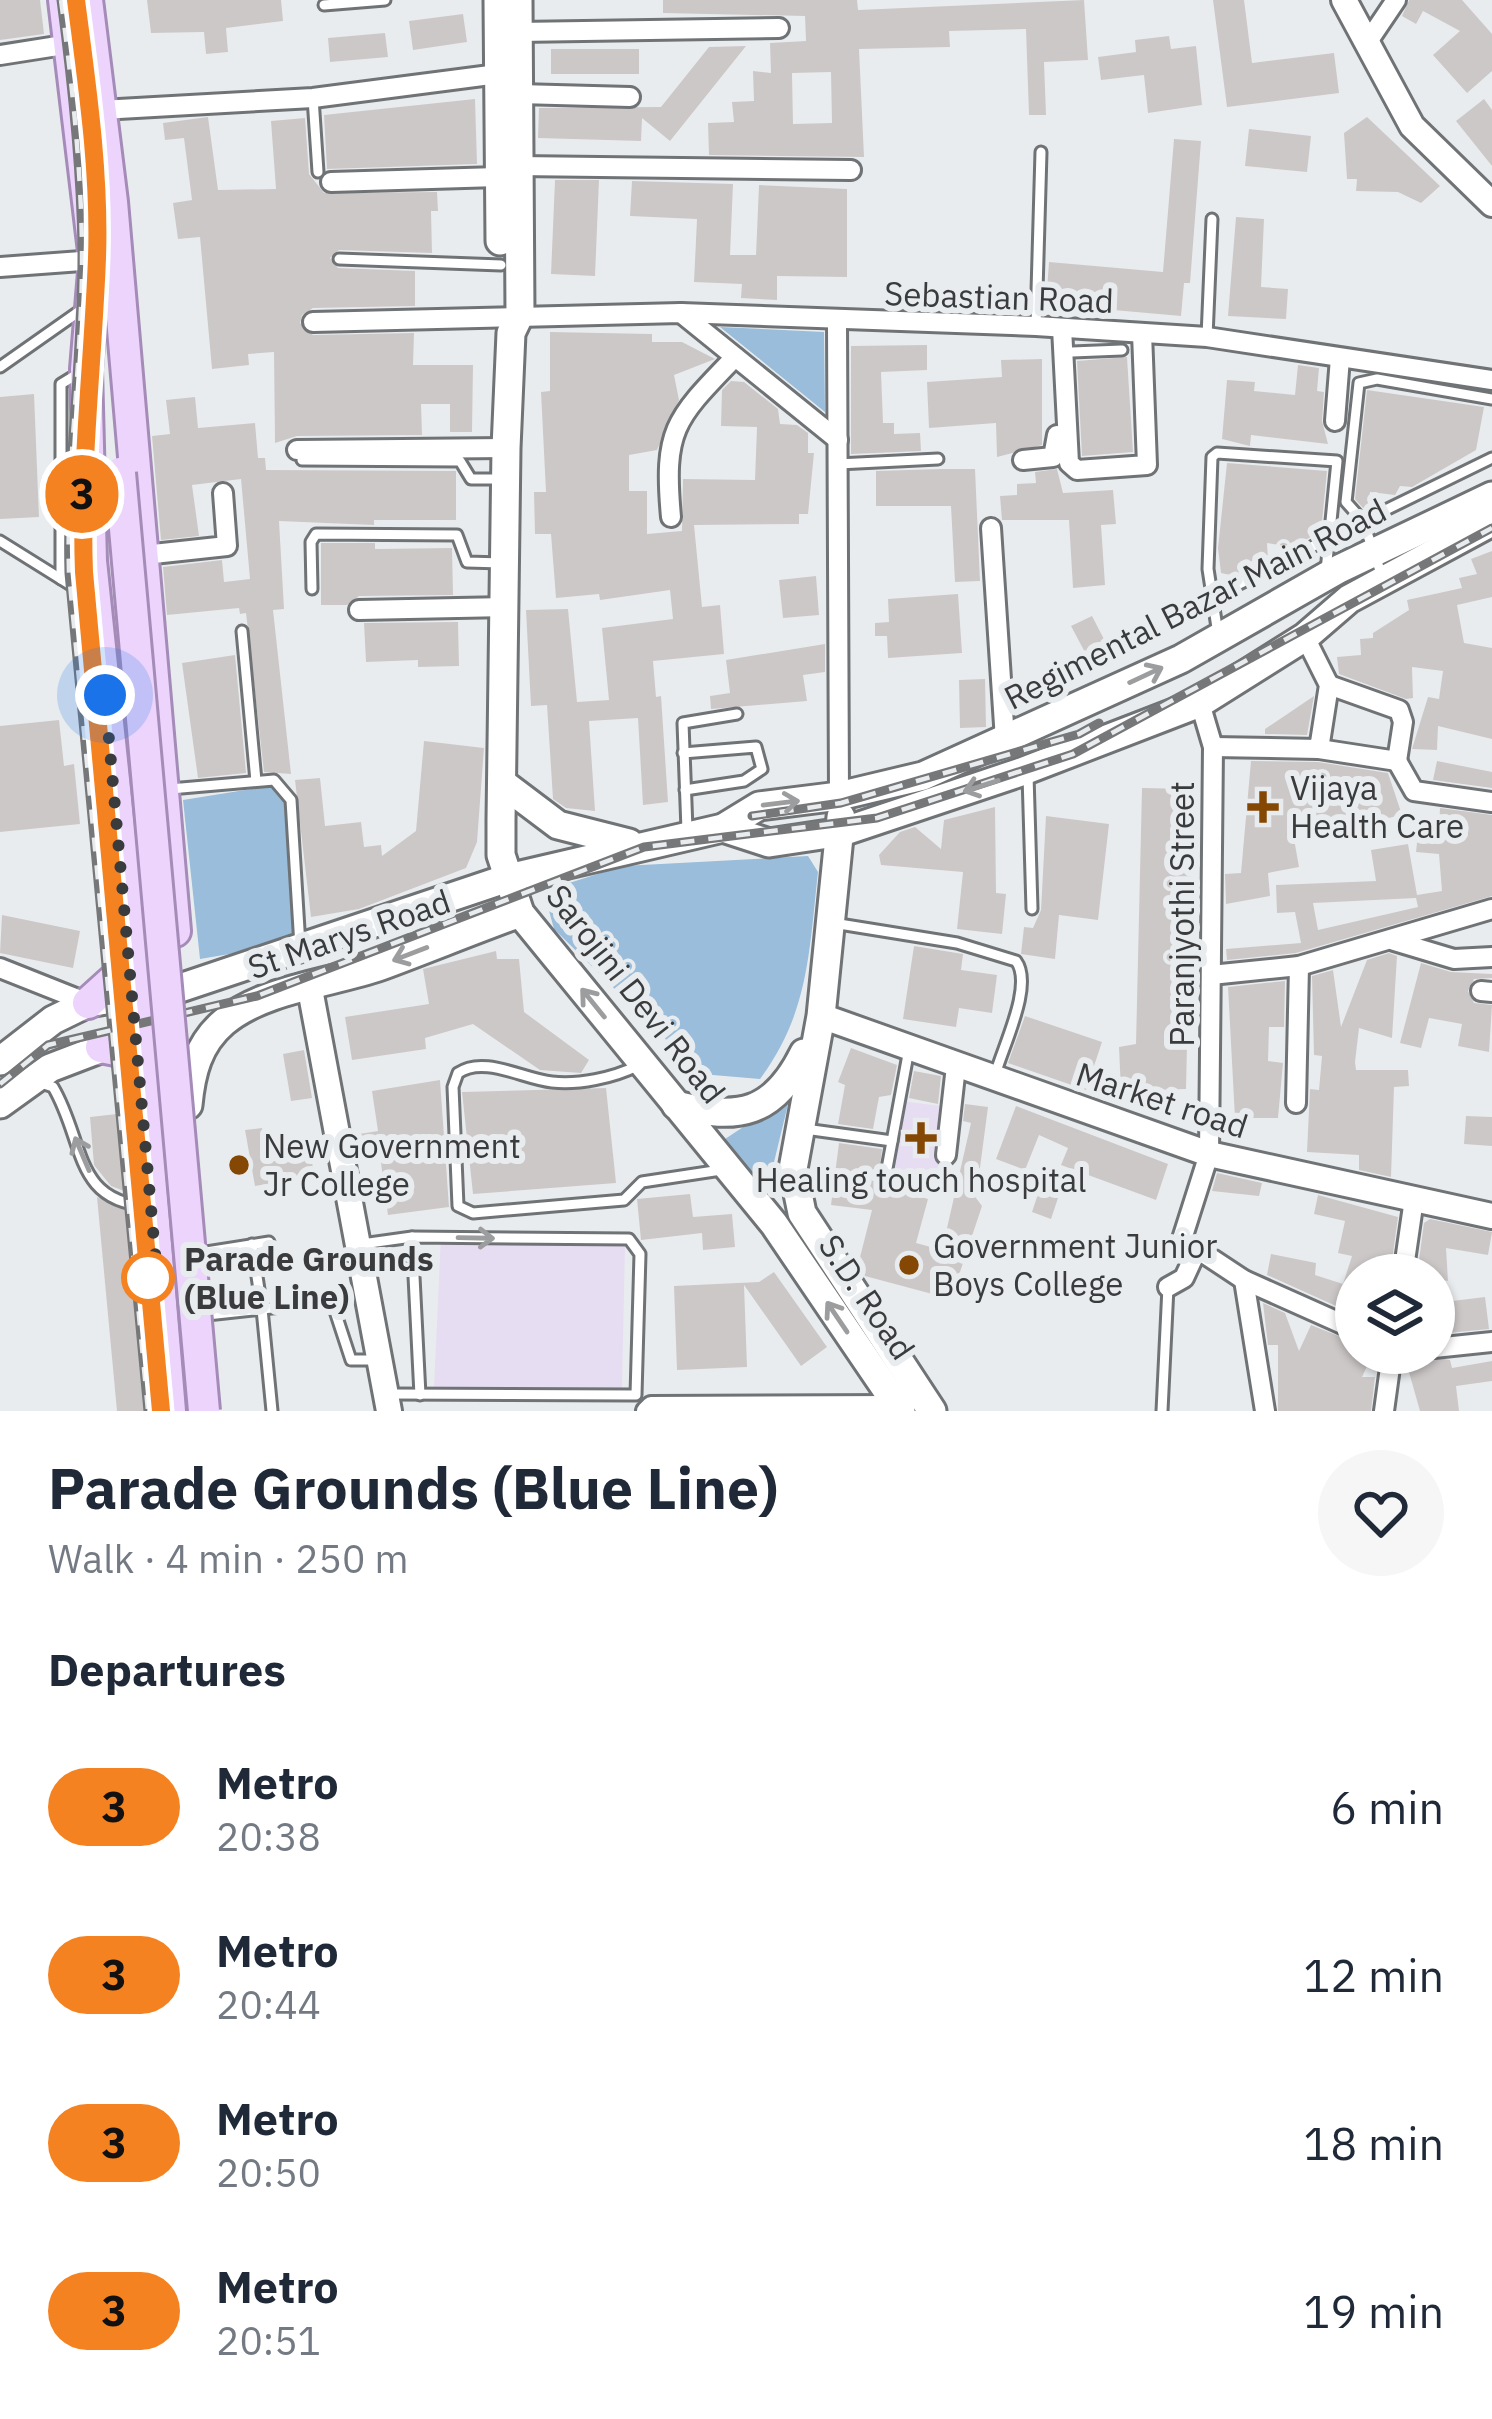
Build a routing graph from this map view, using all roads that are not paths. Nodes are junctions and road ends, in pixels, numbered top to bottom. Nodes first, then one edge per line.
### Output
1 (64, 0) edge
2 (87, 0) edge
3 (385, 0) edge
4 (497, 0) edge
5 (518, 0) edge
6 (1344, 0) edge
7 (1396, 0) edge
8 (324, 5) dead end
9 (779, 28) dead end
10 (518, 32) junction
11 (1367, 43) junction
12 (70, 44) junction
13 (0, 55) edge
14 (499, 74) junction
15 (519, 94) junction
16 (630, 97) dead end
17 (313, 98) junction
18 (101, 110) junction
19 (1041, 152) dead end
20 (851, 170) dead end
21 (508, 171) junction
22 (325, 177) joint
23 (1492, 204) edge
24 (1212, 219) dead end
25 (339, 259) dead end
26 (95, 260) junction
27 (501, 265) junction
28 (0, 267) edge
29 (104, 305) junction
30 (682, 313) junction
31 (511, 320) junction
32 (313, 322) dead end
33 (837, 323) junction
34 (1051, 327) junction
35 (1142, 334) junction
36 (1208, 337) junction
37 (1106, 341) junction
38 (1122, 350) dead end
39 (1072, 352) dead end
40 (735, 357) junction
41 (1340, 358) junction
42 (0, 367) edge
43 (86, 370) junction
44 (1369, 371) junction
45 (1492, 380) edge
46 (1463, 385) junction
47 (1492, 399) edge
48 (1335, 421) dead end
49 (838, 440) junction
50 (506, 448) junction
51 (300, 455) joint
52 (1492, 458) edge
53 (938, 459) dead end
54 (1023, 460) dead end
55 (838, 464) junction
56 (114, 473) junction
57 (507, 480) junction
58 (224, 493) dead end
59 (1492, 496) edge
60 (671, 517) dead end
61 (1363, 521) junction
62 (1475, 523) edge
63 (991, 528) dead end
64 (1329, 538) junction
65 (0, 542) edge
66 (1373, 551) junction
67 (144, 555) junction
68 (508, 563) junction
69 (1325, 577) junction
70 (61, 579) junction
71 (1383, 581) junction
72 (312, 589) dead end
73 (1212, 598) junction
74 (95, 600) junction
75 (507, 608) junction
76 (359, 610) dead end
77 (242, 631) dead end
78 (1306, 637) junction
79 (1219, 638) junction
80 (1329, 685) junction
81 (1200, 703) junction
82 (737, 714) dead end
83 (1006, 740) junction
84 (1214, 747) junction
85 (1319, 749) junction
86 (683, 754) junction
87 (1396, 761) junction
88 (1028, 770) junction
89 (256, 781) junction
90 (505, 785) junction
91 (165, 790) junction
92 (685, 790) junction
93 (839, 796) junction
94 (1492, 802) edge
95 (723, 828) junction
96 (842, 832) junction
97 (687, 835) junction
98 (643, 845) junction
99 (508, 878) junction
100 (1032, 909) dead end
101 (1492, 909) edge
102 (520, 913) junction
103 (828, 923) junction
104 (1394, 941) junction
105 (131, 945) junction
106 (300, 949) junction
107 (177, 953) junction
108 (1492, 957) edge
109 (1299, 966) junction
110 (0, 968) edge
111 (1210, 975) junction
112 (180, 988) junction
113 (310, 988) junction
114 (134, 993) junction
115 (90, 1002) junction
116 (821, 1016) junction
117 (182, 1025) junction
118 (104, 1046) junction
119 (909, 1048) junction
120 (138, 1051) junction
121 (0, 1060) edge
122 (641, 1063) junction
123 (956, 1066) junction
124 (185, 1070) junction
125 (994, 1080) junction
126 (31, 1081) junction
127 (1296, 1103) dead end
128 (0, 1104) edge
129 (188, 1105) junction
130 (676, 1105) junction
131 (799, 1128) junction
132 (892, 1141) junction
133 (1209, 1154) junction
134 (946, 1155) dead end
135 (730, 1169) junction
136 (886, 1174) dead end
137 (1414, 1199) junction
138 (195, 1200) junction
139 (150, 1206) junction
140 (1492, 1216) edge
141 (774, 1224) joint
142 (412, 1237) junction
143 (268, 1242) dead end
144 (252, 1244) junction
145 (359, 1244) junction
146 (1196, 1252) junction
147 (200, 1253) junction
148 (1406, 1254) edge
149 (1244, 1280) junction
150 (1168, 1287) joint
151 (262, 1309) junction
152 (207, 1315) junction
153 (1335, 1321) edge
154 (1492, 1342) edge
155 (1455, 1346) edge
156 (380, 1359) junction
157 (212, 1360) junction
158 (166, 1366) junction
159 (1389, 1374) edge
160 (419, 1395) junction
161 (387, 1402) edge
162 (898, 1408) edge
163 (823, 1409) edge
164 (751, 1410) edge
165 (170, 1411) edge
166 (190, 1411) edge
167 (204, 1411) edge
168 (217, 1411) edge
169 (272, 1411) edge
170 (646, 1411) edge
171 (932, 1411) edge
172 (1162, 1411) edge
173 (1265, 1411) edge
174 (1384, 1411) edge

1 - 12 main road
2 - 18 main road
3 - 8 lane
4 - 14 main road, Sarojini Devi Road
5 - 10 main road, Sarojini Devi Road
6 - 11 street
7 - 11 street
9 - 10 street
10 - 15 main road, Sarojini Devi Road
11 - 23 street
12 - 13 street
12 - 26 main road
14 - 17 street
14 - 21 main road, Sarojini Devi Road
15 - 16 street
15 - 21 main road, Sarojini Devi Road
17 - 18 street
17 - 22 lane
18 - 29 main road
19 - 34 lane
20 - 21 street
21 - 22 street
21 - 27 main road, Sarojini Devi Road
21 - 31 main road, Sarojini Devi Road
24 - 36 lane
25 - 27 lane
26 - 28 street
26 - 29 main road
26 - 56 main road
27 - 31 main road, Sarojini Devi Road
29 - 42 lane
29 - 43 main road
29 - 56 main road
29 - 67 main road
30 - 31 street, Sebastian Road
30 - 33 street, Sebastian Road
30 - 40 street
31 - 32 street, Sebastian Road
31 - 50 main road, Sarojini Devi Road
33 - 34 street, Sebastian Road
33 - 49 street
34 - 35 street
34 - 37 street, Sebastian Road
34 - 54 street
35 - 36 street, Sebastian Road
35 - 37 street, Sebastian Road
36 - 41 street, Sebastian Road
37 - 38 lane
37 - 39 lane
40 - 49 street
40 - 60 street
41 - 44 street, Sebastian Road
41 - 48 street
43 - 70 lane
43 - 74 main road
44 - 46 street, Sebastian Road
44 - 61 lane
45 - 46 street, Sebastian Road
46 - 47 lane
49 - 55 street
50 - 51 street
50 - 57 main road, Sarojini Devi Road
51 - 57 lane
52 - 61 lane
53 - 55 lane
55 - 93 street
56 - 166 main road
56 - 167 main road, bridge
57 - 68 main road, Sarojini Devi Road
58 - 67 street
59 - 62 main road, Regimental Bazar Main Road
61 - 66 lane
62 - 66 main road, Regimental Bazar Main Road
62 - 71 main road, Regimental Bazar Main Road
63 - 83 street
64 - 69 lane
64 - 73 lane
64 - 73 lane
65 - 70 lane
66 - 69 main road, Regimental Bazar Main Road
66 - 71 lane
67 - 91 main road
68 - 72 lane
68 - 75 main road, Sarojini Devi Road
69 - 79 main road, Regimental Bazar Main Road
70 - 74 lane
71 - 78 main road, Regimental Bazar Main Road
73 - 79 lane
74 - 105 main road
75 - 76 street
75 - 90 main road, Sarojini Devi Road
77 - 89 lane
78 - 80 street
78 - 81 main road, Regimental Bazar Main Road
83 -> 79 main road, Regimental Bazar Main Road
80 - 85 street
80 - 87 street
81 - 84 street, Paranjyothi Street
81 - 88 main road, Regimental Bazar Main Road
82 - 86 lane
83 - 93 main road, Regimental Bazar Main Road
84 - 85 street
84 - 111 street, Paranjyothi Street
85 - 87 street
86 - 92 lane
86 - 92 lane
87 - 94 street
88 -> 96 main road, Regimental Bazar Main Road
88 - 100 lane
89 - 91 lane
89 - 106 lane
90 - 98 main road, Sarojini Devi Road
90 - 99 main road, Sarojini Devi Road
91 - 107 main road
92 - 97 lane
95 -> 93 main road, Regimental Bazar Main Road
93 - 96 main road
95 - 96 main road, Regimental Bazar Main Road
95 - 97 main road, Regimental Bazar Main Road
96 - 103 main road
97 - 98 main road, Regimental Bazar Main Road
98 - 99 main road, Regimental Bazar Main Road
99 - 102 main road, Sarojini Devi Road
99 - 106 main road, St Marys Road
101 - 104 street
102 -> 113 main road, St Marys Road
122 -> 102 main road, Sarojini Devi Road
103 - 116 main road
103 - 125 lane
104 - 108 street
104 - 109 street
105 - 107 main road
105 - 114 main road
105 - 115 main road
106 - 112 main road, St Marys Road
107 - 112 main road
109 - 111 street
109 - 127 street
110 - 115 street
111 - 133 street, Paranjyothi Street
112 - 114 main road, St Marys Road
112 - 117 main road
113 - 129 main road, St Marys Road
113 - 145 street
114 - 115 main road, St Marys Road
114 - 120 main road
115 - 118 main road
115 - 121 main road, St Marys Road
116 - 119 street, Market road
116 - 130 main road
116 - 131 main road
117 - 120 main road
117 - 124 main road
118 - 120 main road
118 - 126 main road
119 - 123 street, Market road
119 - 132 lane
120 - 124 main road
120 - 139 main road
122 - 130 main road, Sarojini Devi Road
122 - 135 lane
123 - 125 street, Market road
123 - 134 street
124 - 129 main road
125 - 133 street, Market road
126 - 128 main road
139 -> 126 lane
129 - 138 main road
130 - 135 main road, Sarojini Devi Road
131 - 132 lane
131 - 171 main road, S.D. Road
132 - 136 lane
133 - 137 street, Market road
133 - 146 street, Paranjyothi Street
135 - 141 main road, Sarojini Devi Road
137 - 140 street, Market road
137 - 148 street
138 - 139 lane
138 - 147 main road
139 - 158 main road
162 -> 141 main road, S.D. Road
142 - 145 lane
142 - 160 lane
142 -> 160 lane
143 - 144 lane
144 - 147 lane
144 - 151 lane
145 - 156 street
146 - 149 street
146 - 150 street
147 - 152 main road
149 - 153 street
149 - 173 street
150 - 172 lane
151 - 152 lane
151 - 156 lane
151 - 169 lane
152 - 157 main road
154 - 155 street
156 - 161 street
157 - 158 main road
157 - 168 main road
158 - 165 main road
159 - 174 street
160 - 161 lane
162 - 163 street
163 - 164 street
164 - 170 street

